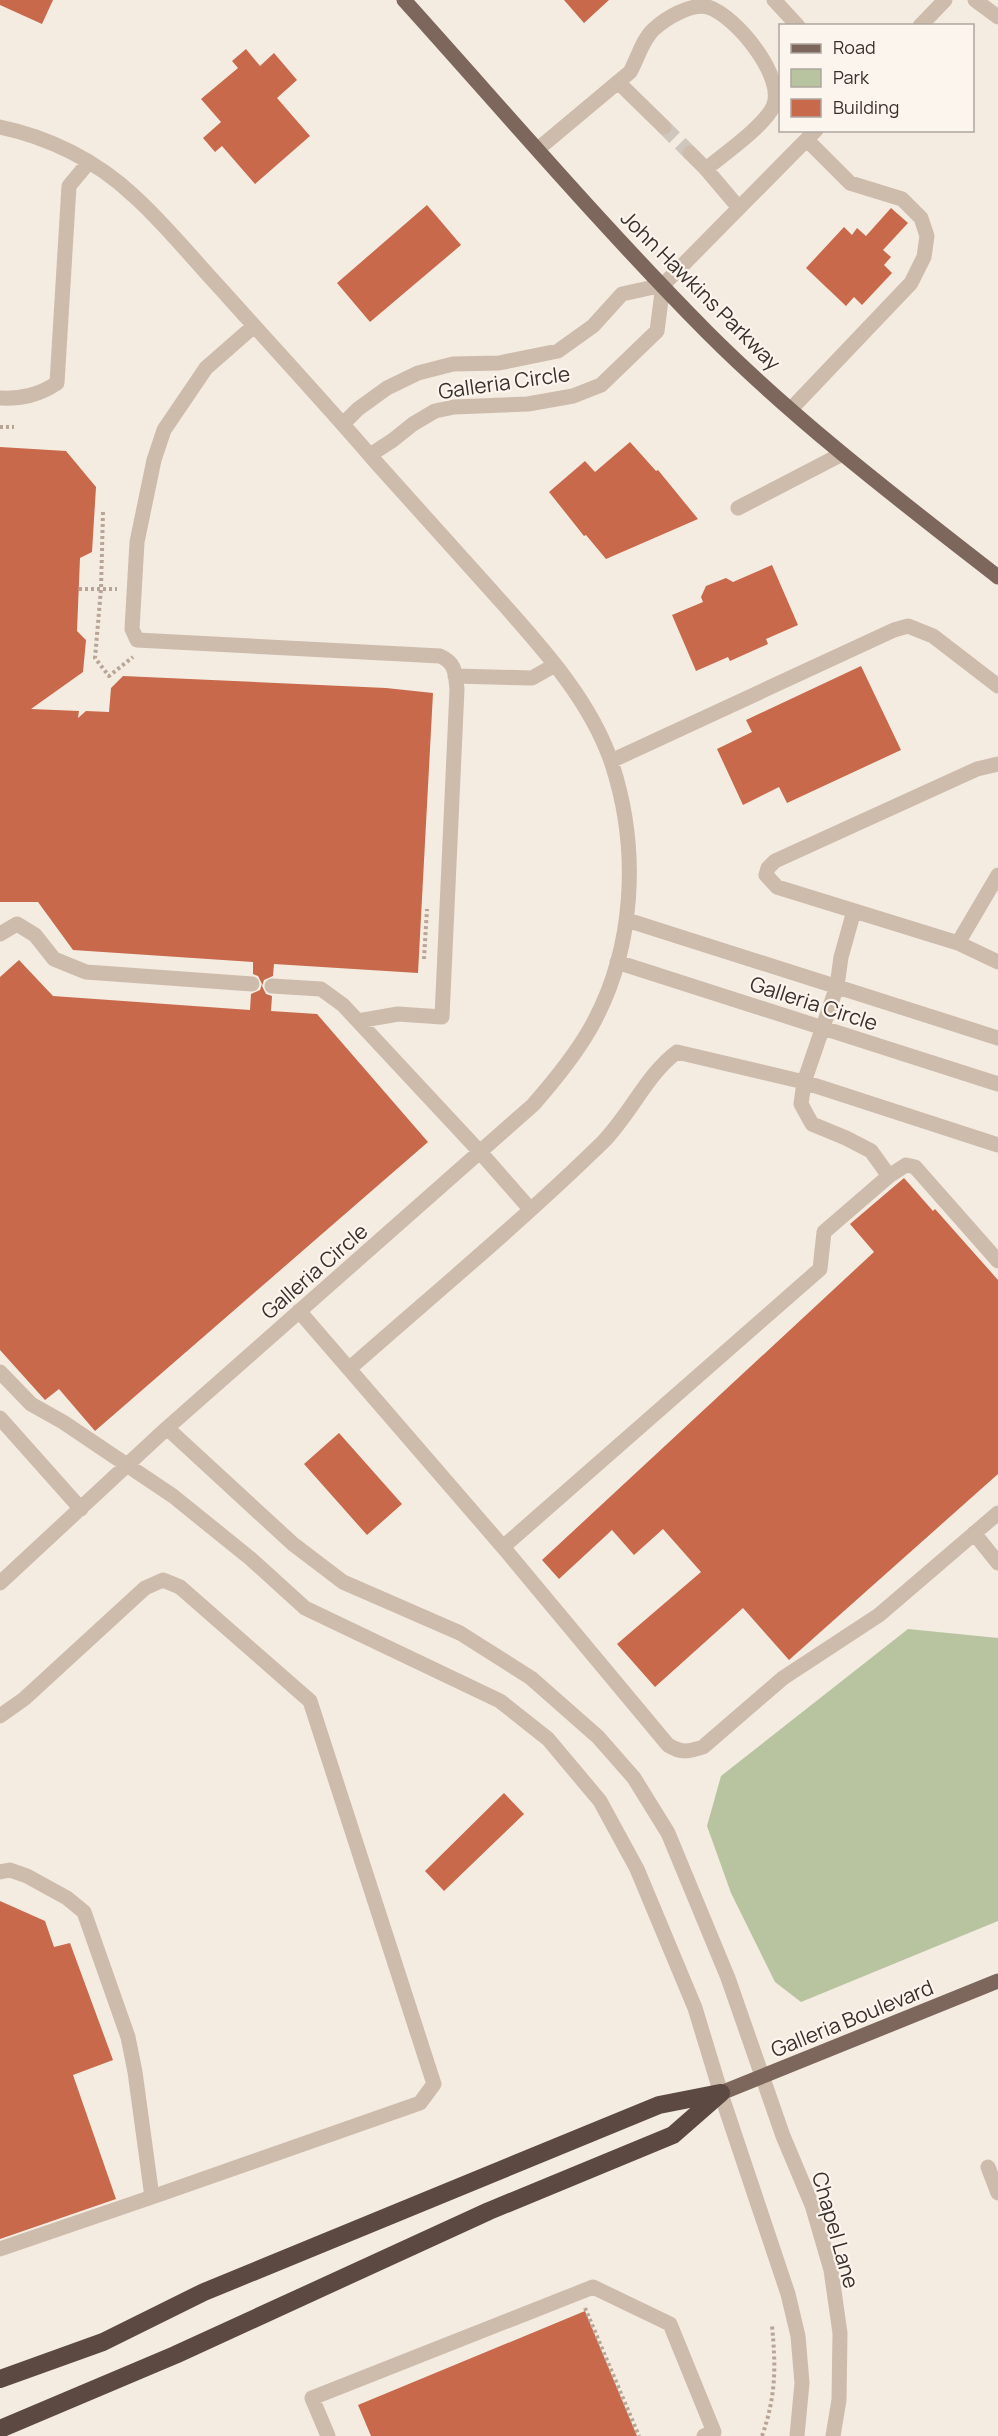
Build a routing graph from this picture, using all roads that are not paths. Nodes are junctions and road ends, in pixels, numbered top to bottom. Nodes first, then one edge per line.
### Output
1 (404, 0) edge
2 (774, 0) edge
3 (945, 0) edge
4 (975, 0) edge
5 (998, 17) edge
6 (796, 24) edge
7 (922, 24) edge
8 (618, 82) junction
9 (0, 127) edge
10 (664, 127) tunnel mouth
11 (811, 135) edge
12 (538, 149) junction
13 (690, 153) tunnel mouth
14 (89, 162) junction
15 (706, 169) junction
16 (739, 208) junction
17 (663, 285) junction
18 (254, 326) junction
19 (0, 398) edge
20 (791, 409) junction
21 (343, 424) junction
22 (842, 454) junction
23 (370, 455) junction
24 (738, 508) dead end
25 (998, 577) edge
26 (555, 665) junction
27 (455, 676) junction
28 (998, 686) edge
29 (611, 761) junction
30 (998, 764) edge
31 (998, 875) edge
32 (854, 911) junction
33 (627, 920) junction
34 (0, 934) edge
35 (958, 943) junction
36 (617, 962) junction
37 (998, 962) edge
38 (252, 984) dead end
39 (272, 986) dead end
40 (837, 986) junction
41 (358, 1021) junction
42 (824, 1028) junction
43 (998, 1038) edge
44 (804, 1082) junction
45 (998, 1084) edge
46 (998, 1145) edge
47 (480, 1152) junction
48 (889, 1176) junction
49 (530, 1209) junction
50 (998, 1261) edge
51 (299, 1311) junction
52 (350, 1368) junction
53 (0, 1372) edge
54 (0, 1418) edge
55 (167, 1428) junction
56 (127, 1466) junction
57 (81, 1509) junction
58 (998, 1513) edge
59 (974, 1533) junction
60 (502, 1547) junction
61 (998, 1563) edge
62 (0, 1583) edge
63 (0, 1716) edge
64 (0, 1872) edge
65 (998, 1981) edge
66 (763, 2077) junction
67 (721, 2093) junction
68 (988, 2168) dead end
69 (998, 2193) edge
70 (152, 2197) junction
71 (0, 2249) edge
72 (0, 2379) edge
73 (0, 2429) edge
74 (328, 2436) edge
75 (704, 2436) edge
76 (797, 2436) edge
77 (833, 2436) edge

1 - 12 main road, John Hawkins Parkway
2 - 6 street
3 - 7 street
4 - 5 street
8 - 10 street
8 - 12 street
8 - 15 street
9 - 14 street, Galleria Circle
11 - 16 street
11 - 20 street
12 - 17 main road, John Hawkins Parkway
13 - 15 street
14 - 18 street, Galleria Circle
14 - 19 street
15 - 16 street
16 - 17 street
17 - 20 main road, John Hawkins Parkway
17 - 21 street, Galleria Circle
17 - 23 street, Galleria Circle
18 - 21 street, Galleria Circle
18 - 27 street
20 - 22 main road, John Hawkins Parkway
21 - 23 street, Galleria Circle
22 - 24 street
22 - 25 main road, John Hawkins Parkway
23 - 26 street, Galleria Circle
26 - 27 street
26 - 29 street, Galleria Circle
27 - 41 street
28 - 29 street
29 - 33 street, Galleria Circle
30 - 32 street
31 - 35 street
32 - 35 street
32 - 40 street
33 - 36 street, Galleria Circle
33 - 40 street, Galleria Circle
34 - 38 street
35 - 37 street
36 - 42 street, Galleria Circle
36 - 47 street, Galleria Circle
39 - 41 street
40 - 42 street
40 - 43 street, Galleria Circle
41 - 47 street
42 - 44 street
42 - 45 street, Galleria Circle
44 - 46 street
44 - 48 street
44 - 49 street
47 - 49 street
47 - 51 street, Galleria Circle
48 - 50 street
48 - 60 street
49 - 52 street
51 - 52 street
51 - 55 street, Galleria Circle
52 - 60 street
53 - 56 street
54 - 57 street
55 - 56 street, Galleria Circle
55 - 66 street, Chapel Lane
56 - 57 street, Galleria Circle
56 - 67 street
57 - 62 street, Galleria Circle
58 - 59 street
59 - 60 street
59 - 61 street
63 - 70 street
64 - 70 street
65 - 66 main road, Galleria Boulevard
66 - 67 main road, Galleria Boulevard
66 - 77 street, Chapel Lane
67 - 72 highway
67 - 73 highway
67 - 76 street
68 - 69 street
70 - 71 street
74 - 75 street

